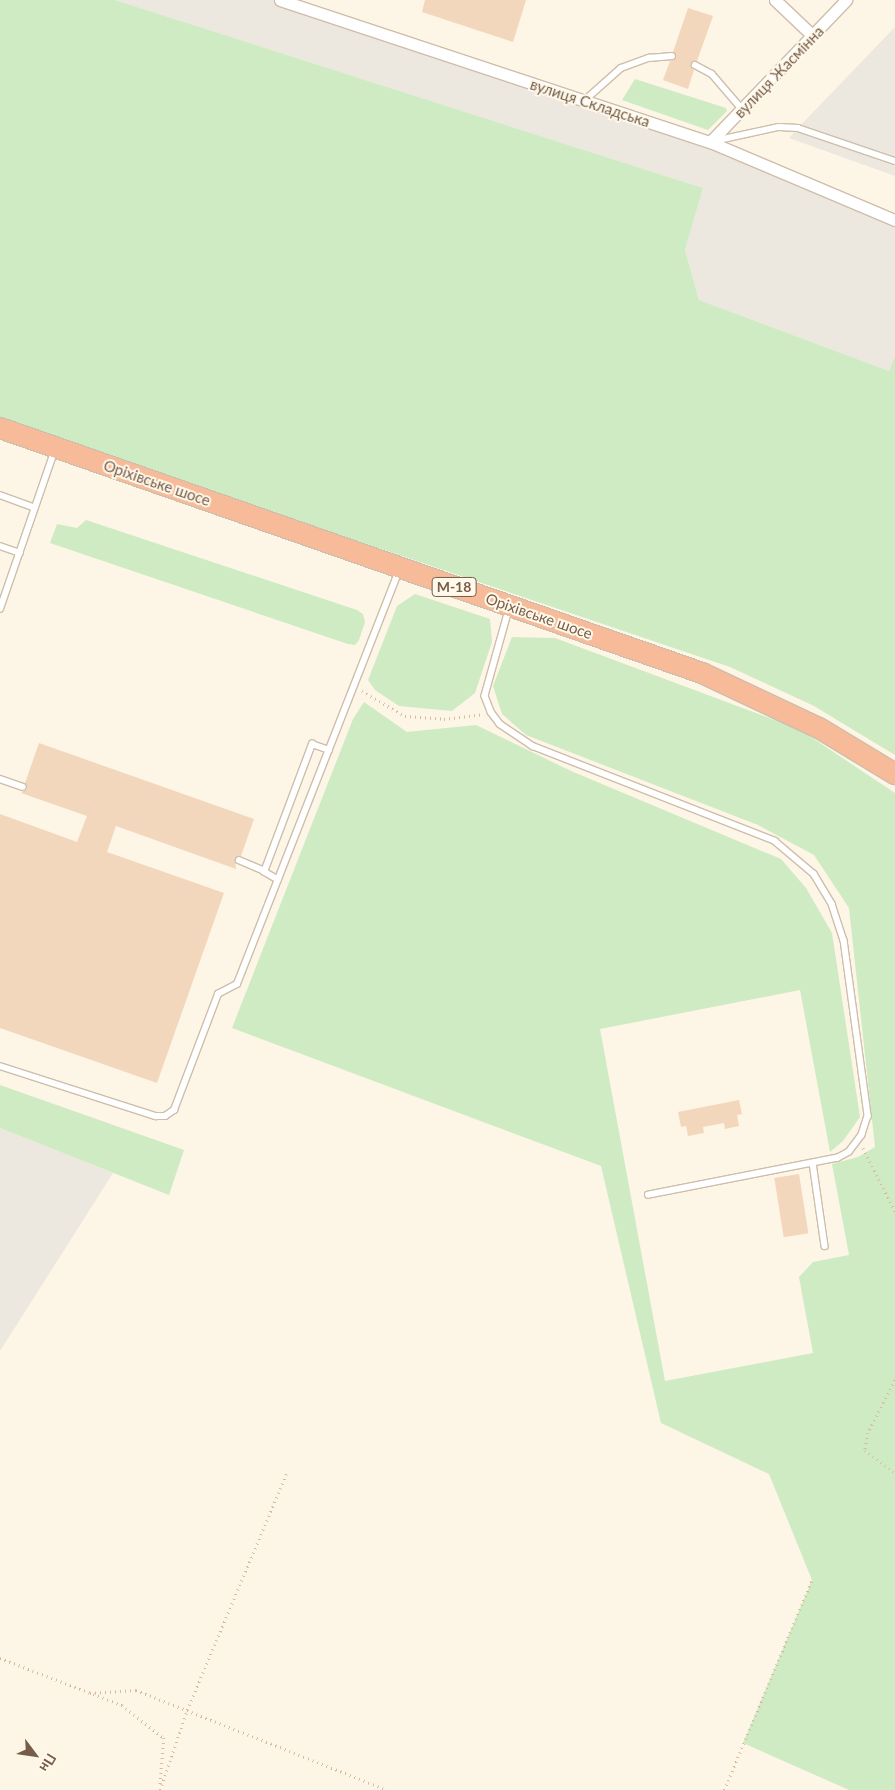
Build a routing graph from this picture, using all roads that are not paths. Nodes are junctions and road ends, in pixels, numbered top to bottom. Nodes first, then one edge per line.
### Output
1 (280, 0) edge
2 (775, 0) edge
3 (846, 0) edge
4 (813, 36) junction
5 (672, 56) dead end
6 (695, 65) dead end
7 (584, 100) junction
8 (743, 110) junction
9 (710, 142) junction
10 (895, 161) edge
11 (895, 220) edge
12 (0, 428) edge
13 (56, 447) junction
14 (0, 495) edge
15 (35, 508) junction
16 (0, 546) edge
17 (20, 552) junction
18 (400, 568) junction
19 (510, 606) junction
20 (0, 609) edge
21 (329, 750) junction
22 (895, 774) edge
23 (0, 779) edge
24 (24, 787) dead end
25 (239, 860) dead end
26 (265, 871) junction
27 (278, 880) junction
28 (0, 1066) edge
29 (814, 1163) junction
30 (649, 1195) dead end
31 (825, 1246) dead end

1 - 7 street, вулиця Складська
2 - 4 street
3 - 4 street, вулиця Жасмінна
4 - 8 street, вулиця Жасмінна
5 - 7 lane
6 - 8 lane
7 - 9 street, вулиця Складська
8 - 9 street, вулиця Жасмінна
9 - 10 lane
9 - 11 street, вулиця Складська
12 - 13 highway, Оріхівське шосе / М-18
13 - 15 lane
13 - 18 highway, Оріхівське шосе / М-18
14 - 15 lane
15 - 17 lane
16 - 17 lane
17 - 20 lane
18 - 19 highway, Оріхівське шосе / М-18
18 - 21 lane
19 - 22 highway, Оріхівське шосе / М-18
19 - 29 lane
21 - 26 lane
21 - 27 lane
23 - 24 lane
25 - 26 lane
26 - 27 lane
27 - 28 lane
29 - 30 lane
29 - 31 lane

